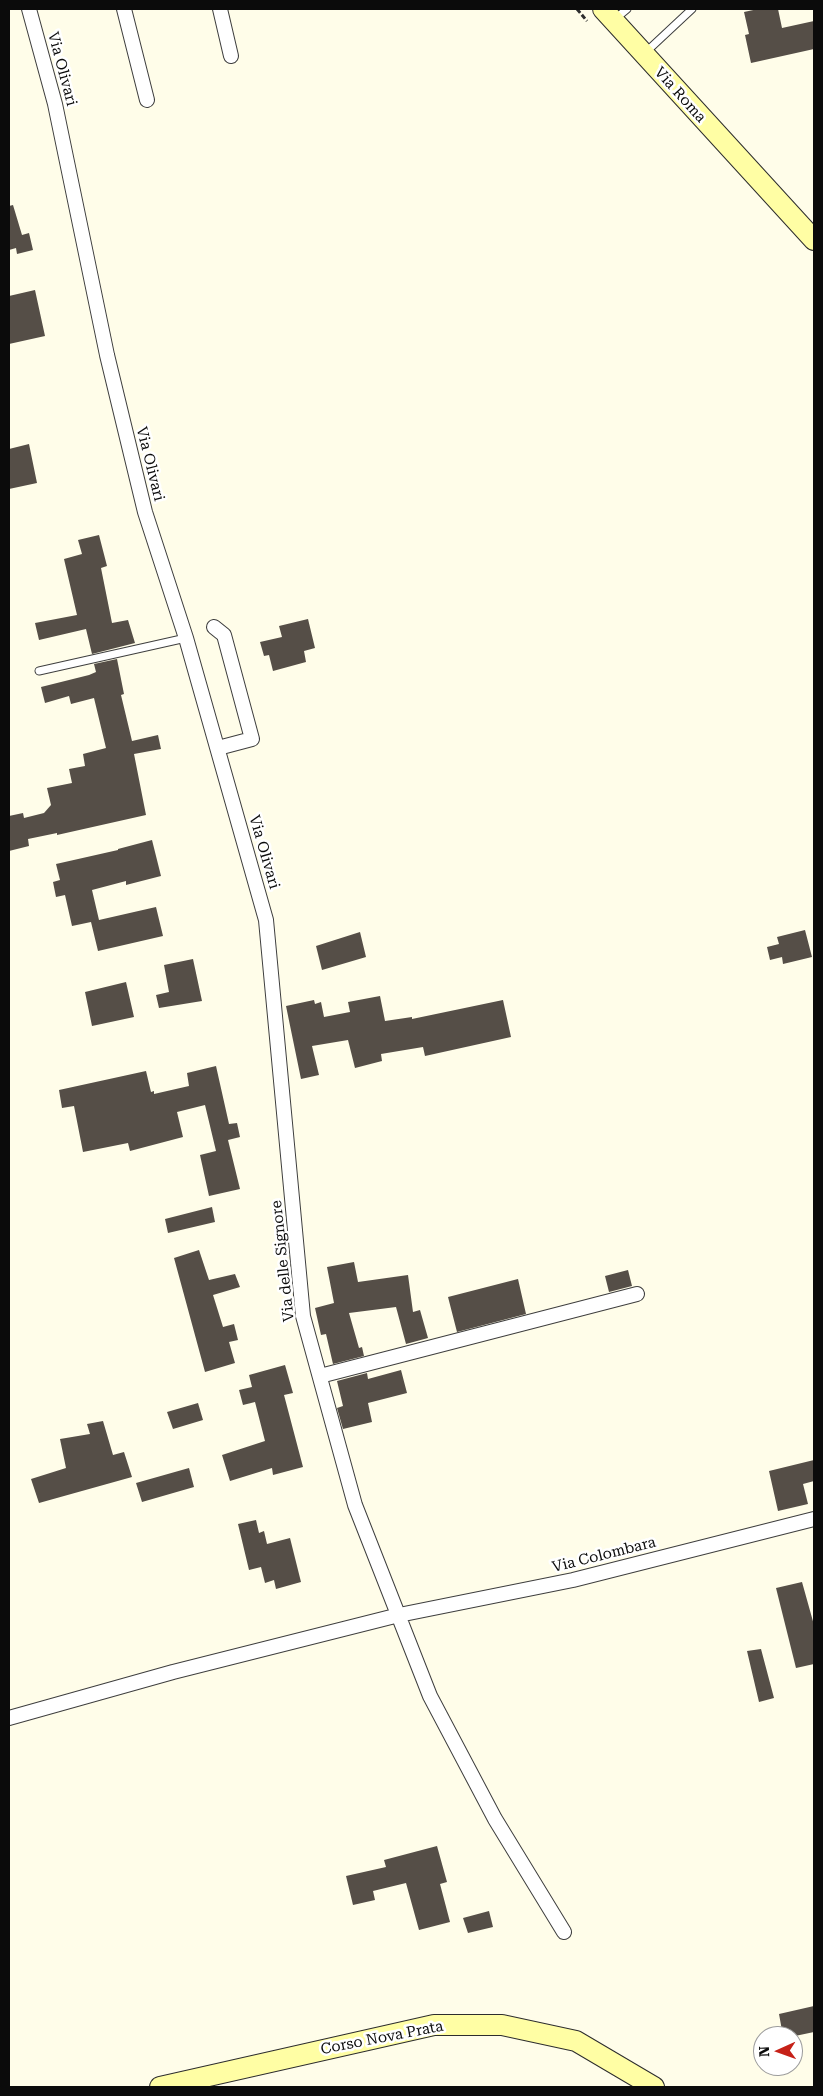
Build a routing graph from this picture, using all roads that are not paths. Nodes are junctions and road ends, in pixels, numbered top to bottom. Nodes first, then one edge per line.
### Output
1 (29, 9) edge
2 (124, 9) edge
3 (220, 9) edge
4 (692, 9) edge
5 (614, 13) edge
6 (644, 54) junction
7 (231, 56) dead end
8 (147, 100) dead end
9 (814, 240) edge
10 (214, 627) dead end
11 (186, 638) junction
12 (39, 671) dead end
13 (218, 748) junction
14 (266, 920) joint
15 (637, 1294) dead end
16 (320, 1376) junction
17 (814, 1519) edge
18 (399, 1615) junction
19 (9, 1718) edge
20 (564, 1932) dead end
21 (160, 2087) edge
22 (654, 2087) edge

1 - 11 street, Via Olivari
2 - 8 street
3 - 7 street
4 - 6 lane
5 - 6 main road, Via Roma
6 - 9 main road, Via Roma
10 - 13 street
11 - 12 lane
11 - 13 street, Via Olivari
13 - 14 street, Via Olivari
14 - 16 street, Via delle Signore
15 - 16 street
16 - 18 street, Via delle Signore
17 - 18 street, Via Colombara
18 - 19 street, Via Colombara
18 - 20 street, Via delle Signore
21 - 22 main road, Corso Nova Prata

